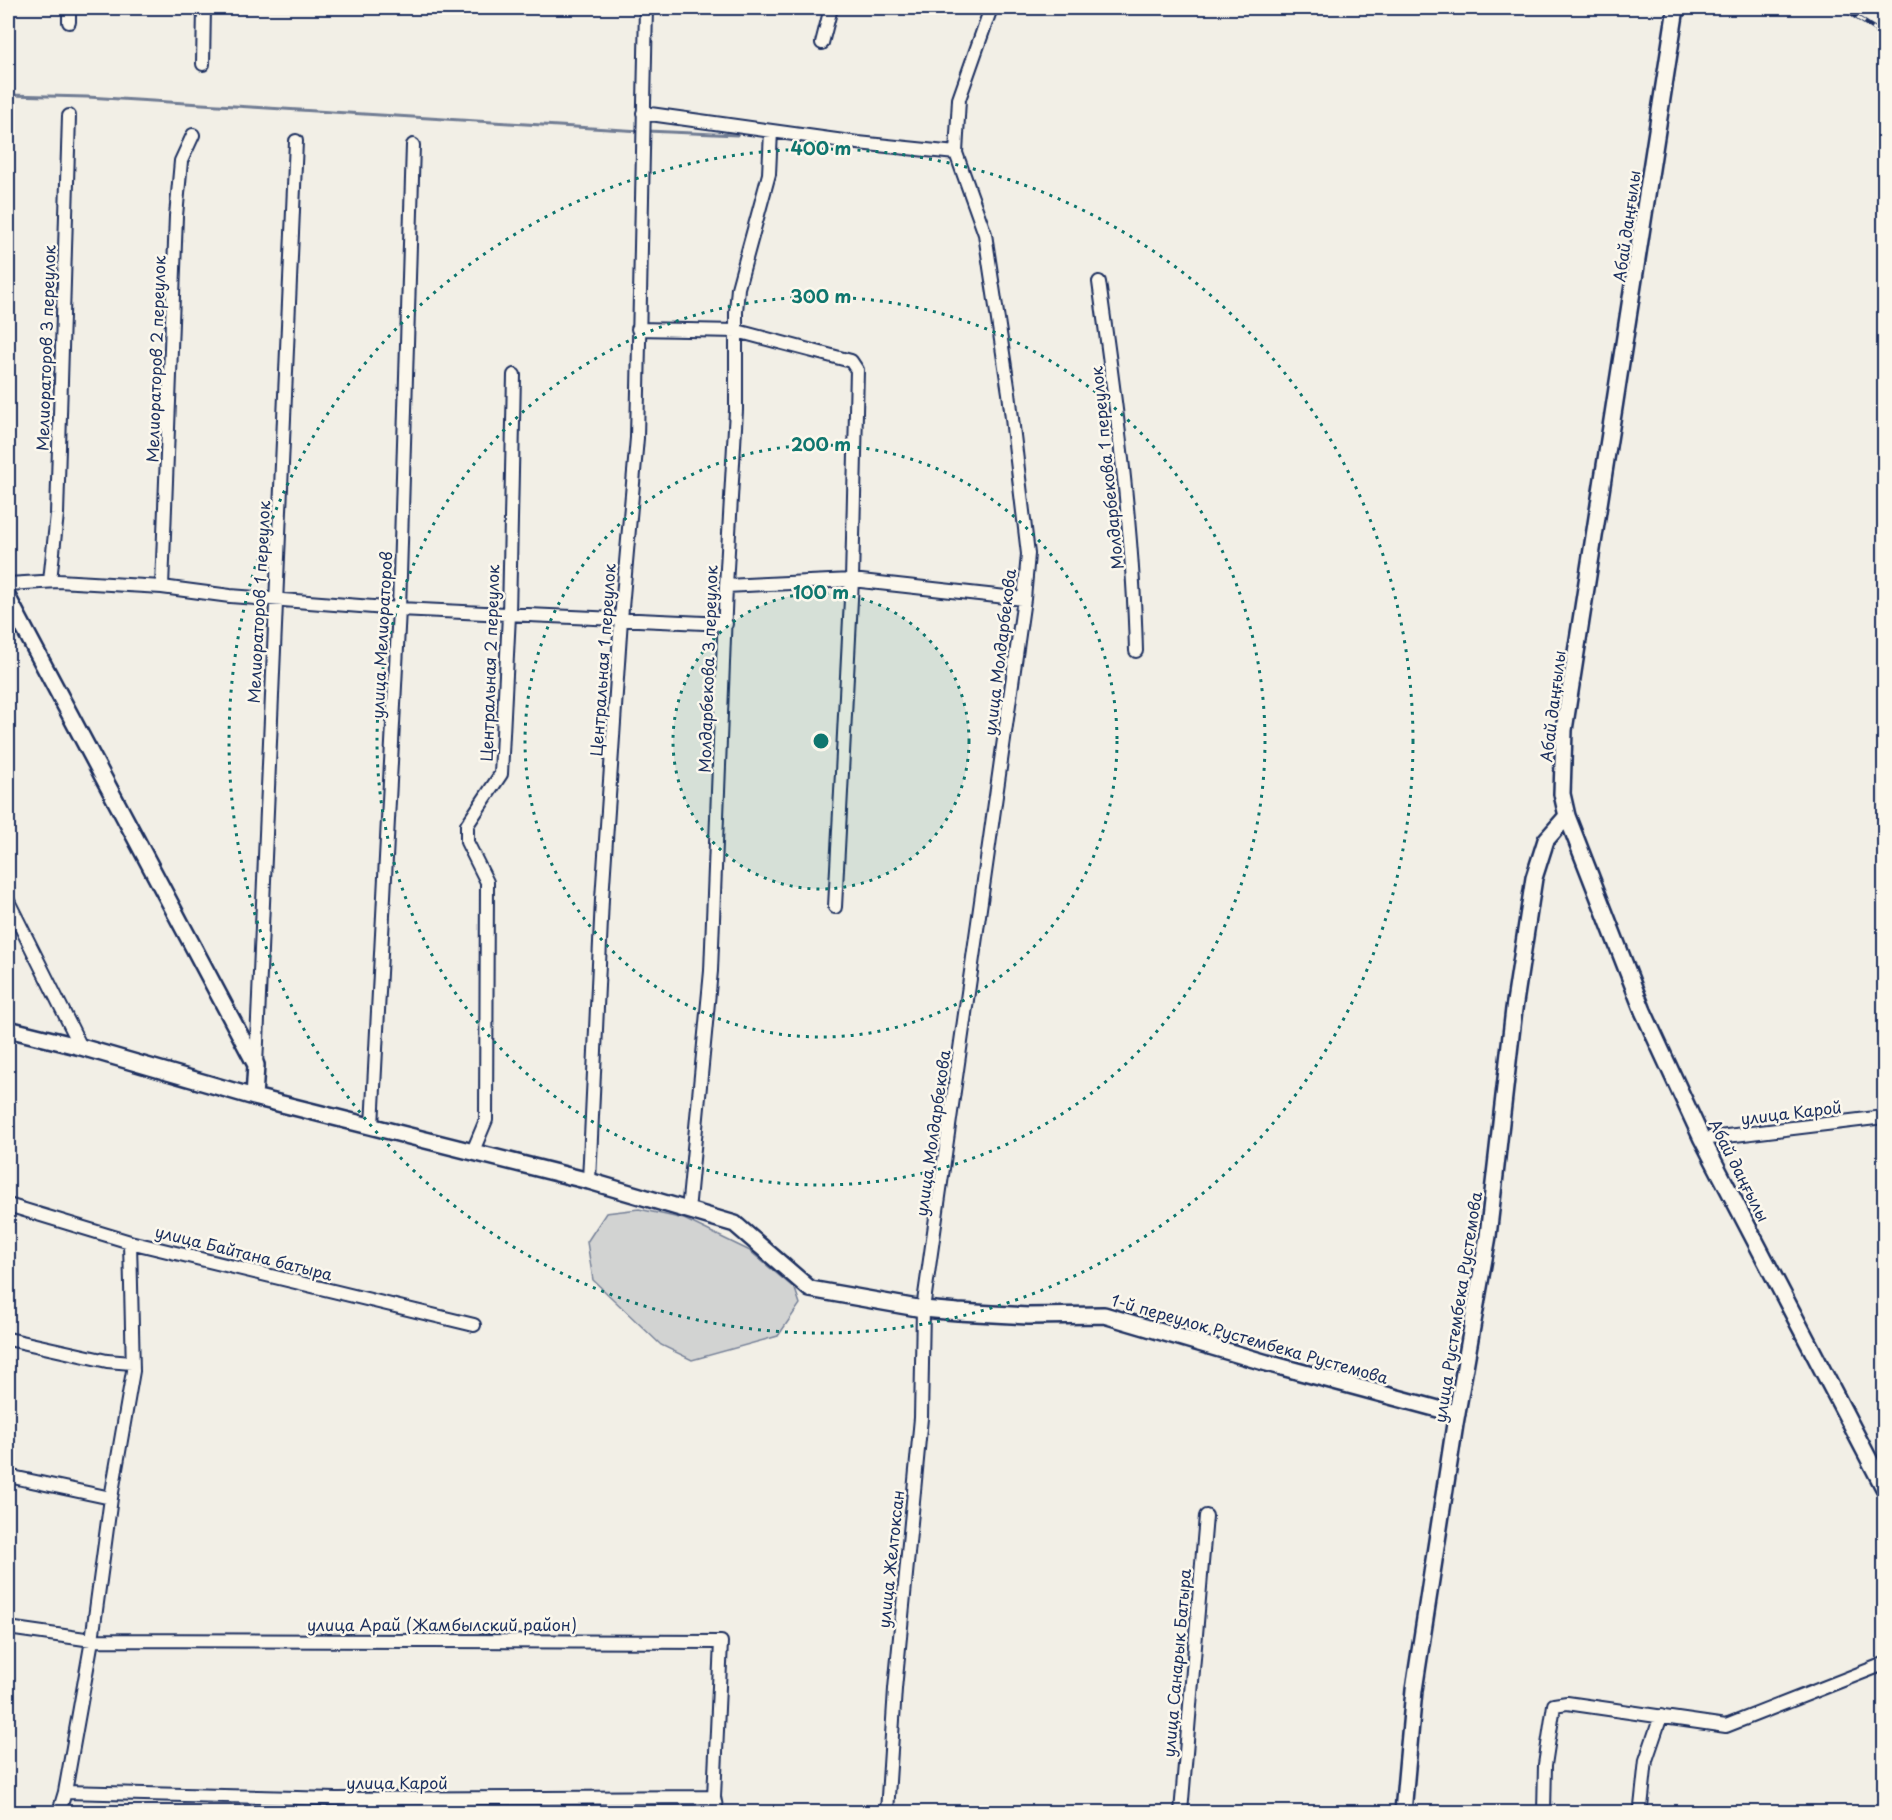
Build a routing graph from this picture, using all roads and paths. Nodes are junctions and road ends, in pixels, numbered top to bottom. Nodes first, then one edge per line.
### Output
1 (69, 8) edge
2 (204, 8) edge
3 (646, 8) edge
4 (831, 8) edge
5 (991, 8) edge
6 (1676, 8) edge
7 (69, 22) dead end
8 (822, 43) dead end
9 (203, 64) dead end
10 (643, 113) junction
11 (69, 116) dead end
12 (771, 131) junction
13 (193, 135) dead end
14 (296, 141) dead end
15 (413, 145) dead end
16 (956, 153) junction
17 (1099, 282) dead end
18 (638, 329) junction
19 (737, 331) junction
20 (514, 375) dead end
21 (50, 580) junction
22 (852, 580) junction
23 (8, 584) edge
24 (726, 586) junction
25 (162, 587) junction
26 (8, 598) edge
27 (274, 598) junction
28 (1024, 599) junction
29 (399, 609) junction
30 (509, 615) junction
31 (621, 619) junction
32 (726, 624) junction
33 (1136, 651) dead end
34 (1567, 816) junction
35 (8, 901) edge
36 (835, 907) dead end
37 (8, 1029) edge
38 (81, 1047) junction
39 (256, 1065) junction
40 (254, 1097) junction
41 (1884, 1117) edge
42 (372, 1126) junction
43 (1702, 1139) junction
44 (473, 1151) junction
45 (589, 1180) junction
46 (8, 1205) edge
47 (688, 1211) junction
48 (130, 1242) junction
49 (922, 1309) junction
50 (474, 1325) dead end
51 (8, 1339) edge
52 (132, 1363) junction
53 (1457, 1414) junction
54 (8, 1476) edge
55 (1884, 1488) edge
56 (111, 1498) junction
57 (1206, 1516) dead end
58 (8, 1628) edge
59 (92, 1640) junction
60 (1884, 1664) edge
61 (1661, 1716) junction
62 (66, 1792) junction
63 (714, 1797) junction
64 (1641, 1808) dead end
65 (59, 1812) edge
66 (717, 1812) edge
67 (887, 1812) edge
68 (1181, 1812) edge
69 (1402, 1812) edge
70 (1544, 1812) edge

1 - 7 street
2 - 9 street
3 - 10 street, Центральная 1 переулок
4 - 8 street
5 - 16 street, улица Молдарбекова
6 - 34 street, Абай даңғылы
10 - 12 street
10 - 18 street, Центральная 1 переулок
11 - 21 street, Мелиораторов 3 переулок
12 - 16 street
12 - 19 street, Молдарбекова 3 переулок
13 - 25 street, Мелиораторов 2 переулок
14 - 27 street, Мелиораторов 1 переулок
15 - 29 street, улица Мелиораторов
16 - 28 street, улица Молдарбекова
17 - 33 street, Молдарбекова 1 переулок
18 - 19 street
18 - 31 street, Центральная 1 переулок
19 - 22 street
19 - 24 street, Молдарбекова 3 переулок
20 - 30 street, Центральная 2 переулок
21 - 23 street
21 - 25 street
22 - 24 street
22 - 28 street
22 - 36 street
24 - 32 street, Молдарбекова 3 переулок
25 - 27 street
26 - 39 street
27 - 29 street
27 - 39 street, Мелиораторов 1 переулок
28 - 49 street, улица Молдарбекова
29 - 30 street
29 - 42 street, улица Мелиораторов
30 - 31 street
30 - 44 street, Центральная 2 переулок
31 - 32 street
31 - 45 street, Центральная 1 переулок
32 - 47 street, Молдарбекова 3 переулок
34 - 43 street, Абай даңғылы
34 - 53 street, улица Рустембека Рустемова
35 - 38 street
37 - 38 street, 1-й переулок Рустембека Рустемова
38 - 40 street, 1-й переулок Рустембека Рустемова
39 - 40 street
40 - 42 street, 1-й переулок Рустембека Рустемова
41 - 43 street, улица Карой
42 - 44 street, 1-й переулок Рустембека Рустемова
43 - 55 street, Абай даңғылы
44 - 45 street, 1-й переулок Рустембека Рустемова
45 - 47 street, 1-й переулок Рустембека Рустемова
46 - 48 street, улица Байтана батыра
47 - 49 street, 1-й переулок Рустембека Рустемова
48 - 50 street, улица Байтана батыра
48 - 52 street
49 - 53 street, 1-й переулок Рустембека Рустемова
49 - 67 street, улица Желтоксан
51 - 52 street
52 - 56 street
53 - 69 street, улица Рустембека Рустемова
54 - 56 street
56 - 59 street
57 - 68 street, улица Санарык Батыра
58 - 59 street, улица Арай (Жамбылский район)
59 - 62 street
59 - 63 street, улица Арай (Жамбылский район)
60 - 61 street
61 - 64 street
61 - 70 street
62 - 63 street, улица Карой
62 - 65 street
63 - 66 street

